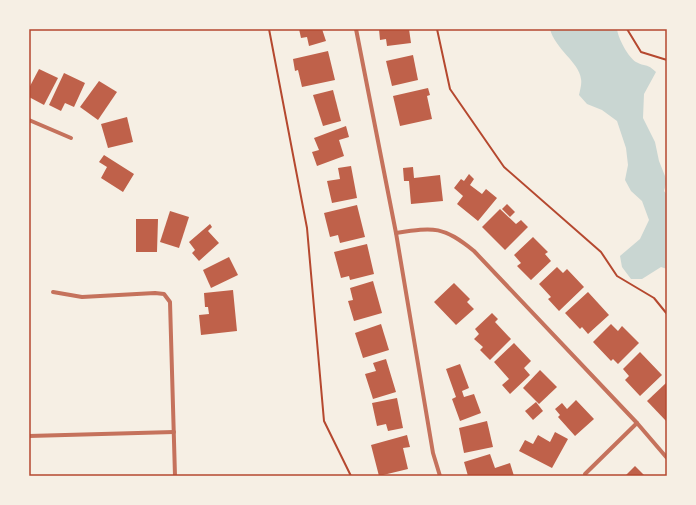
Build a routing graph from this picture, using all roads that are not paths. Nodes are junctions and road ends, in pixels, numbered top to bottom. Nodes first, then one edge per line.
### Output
1 (356, 29) edge
2 (29, 120) edge
3 (71, 138) dead end
4 (396, 233) junction
5 (54, 292) dead end
6 (638, 423) junction
7 (174, 432) junction
8 (29, 436) edge
9 (667, 458) edge
10 (585, 474) dead end
11 (175, 476) edge
12 (440, 476) edge

1 - 4 street
2 - 3 street
4 - 6 street
4 - 12 street
5 - 7 street
6 - 9 street
6 - 10 street
7 - 8 street
7 - 11 street

